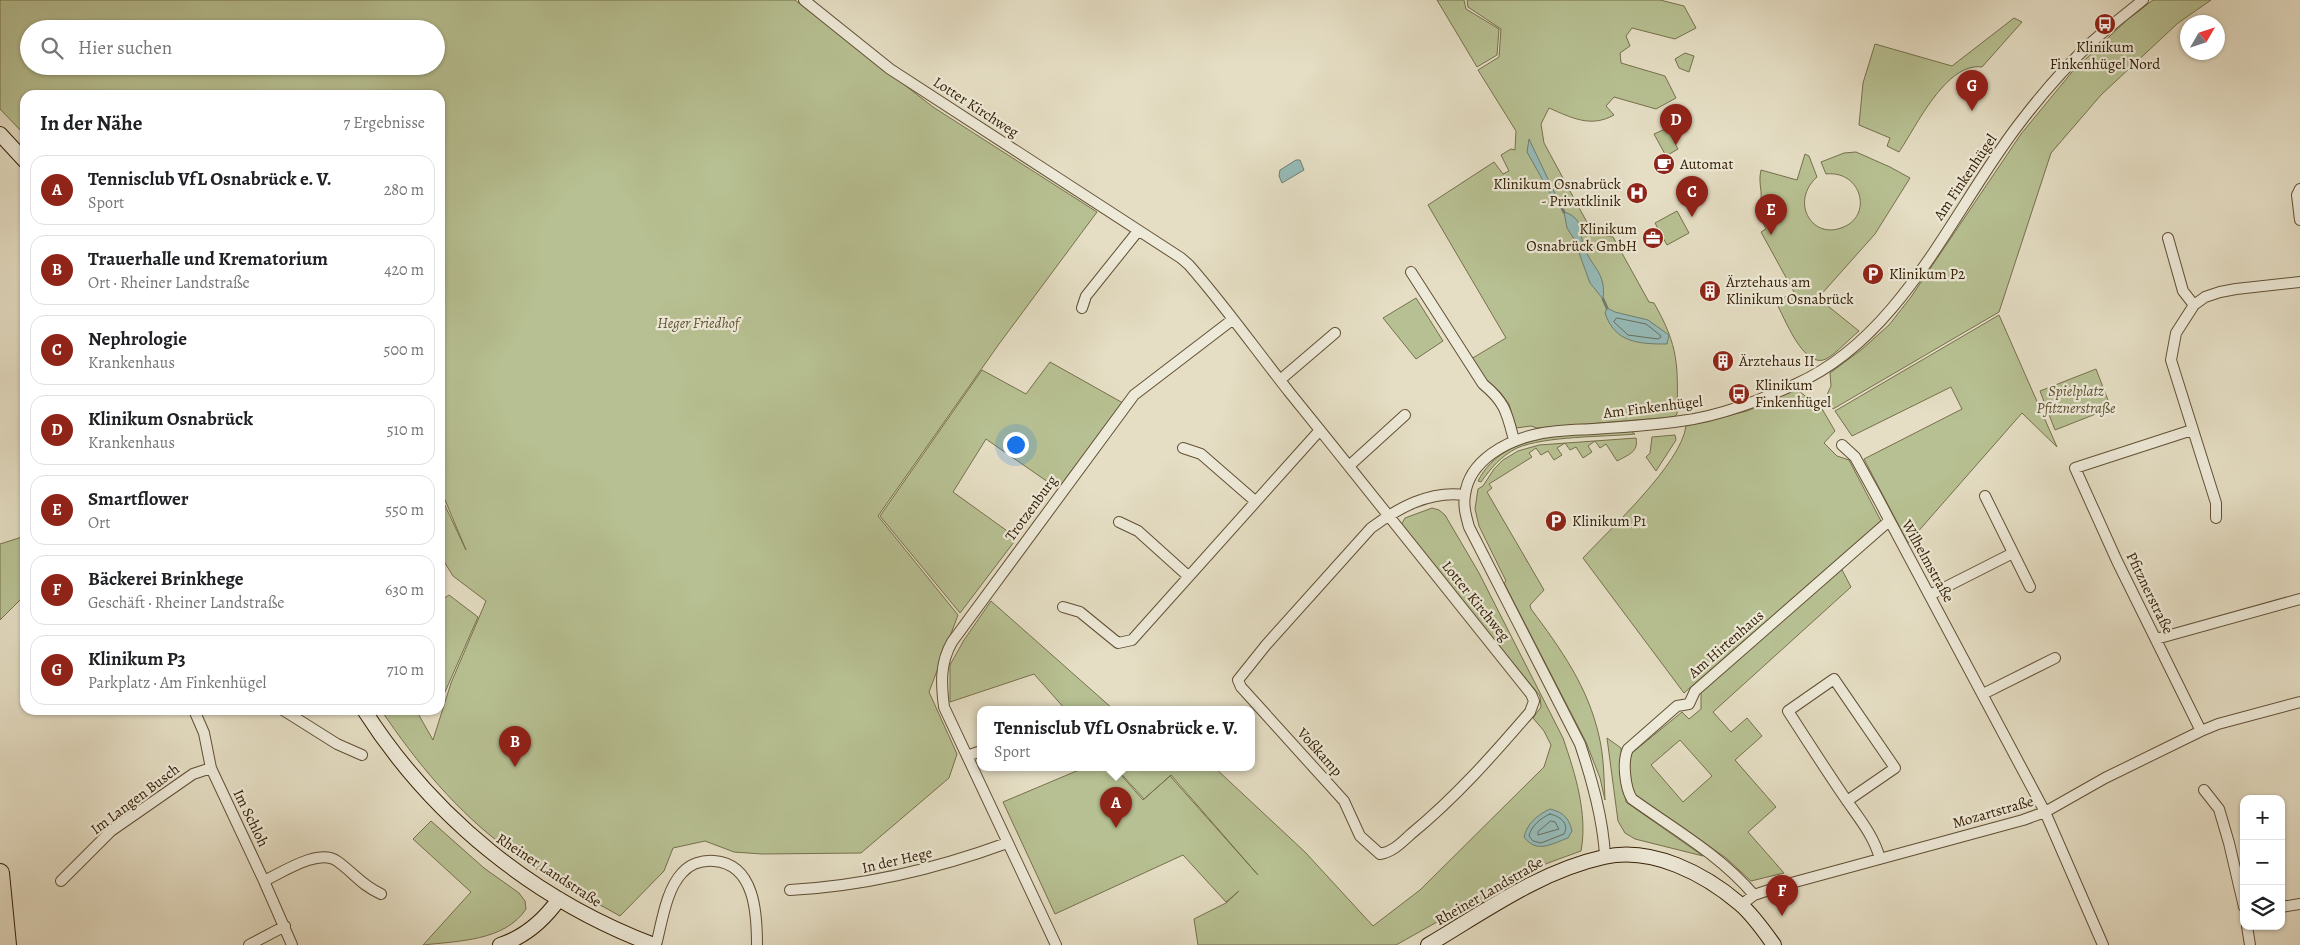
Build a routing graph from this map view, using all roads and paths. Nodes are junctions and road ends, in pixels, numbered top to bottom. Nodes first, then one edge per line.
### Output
1 (804, 0) edge
2 (2143, 0) edge
3 (0, 134) edge
4 (20, 156) edge
5 (2299, 190) edge
6 (2300, 220) edge
7 (1138, 231) junction
8 (2168, 238) dead end
9 (1411, 272) dead end
10 (2300, 282) edge
11 (2194, 305) junction
12 (1082, 308) dead end
13 (1232, 320) junction
14 (1335, 333) dead end
15 (1280, 380) junction
16 (1405, 415) dead end
17 (1320, 430) junction
18 (2192, 430) junction
19 (1514, 440) junction
20 (1842, 445) dead end
21 (1183, 448) dead end
22 (1349, 466) junction
23 (1465, 495) junction
24 (1985, 496) dead end
25 (1255, 501) junction
26 (1388, 515) junction
27 (2216, 518) dead end
28 (1889, 521) junction
29 (1119, 522) dead end
30 (2013, 553) junction
31 (1188, 576) junction
32 (2030, 588) dead end
33 (1930, 595) junction
34 (2300, 599) edge
35 (1063, 607) dead end
36 (2156, 639) junction
37 (2055, 658) dead end
38 (1983, 694) junction
39 (2300, 702) edge
40 (1533, 708) joint
41 (196, 715) edge
42 (291, 715) edge
43 (368, 715) edge
44 (2200, 730) junction
45 (977, 752) edge
46 (362, 755) dead end
47 (967, 756) junction
48 (211, 768) junction
49 (2204, 790) dead end
50 (1847, 801) junction
51 (2045, 812) junction
52 (1007, 842) junction
53 (1605, 856) junction
54 (1880, 858) junction
55 (0, 873) edge
56 (61, 881) dead end
57 (264, 881) junction
58 (790, 890) dead end
59 (2240, 890) edge
60 (381, 894) dead end
61 (1754, 895) junction
62 (558, 899) junction
63 (2300, 904) edge
64 (1741, 905) junction
65 (2285, 906) edge
66 (285, 926) junction
67 (2248, 930) edge
68 (7, 945) edge
69 (249, 945) edge
70 (292, 945) edge
71 (500, 945) edge
72 (655, 945) edge
73 (757, 945) edge
74 (1056, 945) edge
75 (1428, 945) edge
76 (1774, 945) edge
77 (2103, 945) edge
78 (2250, 945) edge

1 - 7 street, Lotter Kirchweg
2 - 19 street, Am Finkenhügel
3 - 4 street
5 - 6 street
7 - 12 street
7 - 13 street, Lotter Kirchweg
8 - 11 street
9 - 19 street
10 - 11 street
11 - 18 street
13 - 15 street, Lotter Kirchweg
13 - 47 street, Trotzenburg
14 - 15 street
15 - 17 street, Lotter Kirchweg
16 - 22 street
17 - 22 street, Lotter Kirchweg
17 - 25 street
18 - 27 street
18 - 36 street, Pfitznerstraße
19 - 23 street, Am Finkenhügel
20 - 28 street, Wilhelmstraße
21 - 25 street
22 - 26 street, Lotter Kirchweg
23 - 26 street
23 - 53 street, Am Finkenhügel
24 - 30 street
25 - 31 street
26 - 40 street, Lotter Kirchweg
26 - 40 street, Voßkamp
28 - 33 street, Wilhelmstraße
28 - 61 street, Am Hirtenhaus
29 - 31 street
30 - 32 street
30 - 33 street
31 - 35 street
33 - 38 street, Wilhelmstraße
34 - 36 street
36 - 44 street, Pfitznerstraße
37 - 38 street
38 - 51 street, Wilhelmstraße
39 - 44 street, Mozartstraße
41 - 48 street, Im Schloh
42 - 46 street
43 - 62 street, Rheiner Landstraße
44 - 51 street, Mozartstraße
45 - 47 street
47 - 52 street, Trotzenburg
48 - 56 street, Im Langen Busch
48 - 57 street, Im Schloh
49 - 59 street
50 - 50 street
50 - 54 street
51 - 54 street, Mozartstraße
51 - 77 street, Wilhelmstraße
52 - 58 street, In der Hege
52 - 74 street, Trotzenburg
53 - 64 street, Rheiner Landstraße
53 - 75 street, Rheiner Landstraße
54 - 61 street, Mozartstraße
55 - 68 highway
57 - 60 street
57 - 66 street, Im Schloh
61 - 64 street, Mozartstraße
62 - 71 street
62 - 72 street, Rheiner Landstraße
63 - 65 street
64 - 76 street, Rheiner Landstraße
66 - 69 street
66 - 70 street, Im Schloh
67 - 78 street
72 - 73 street

